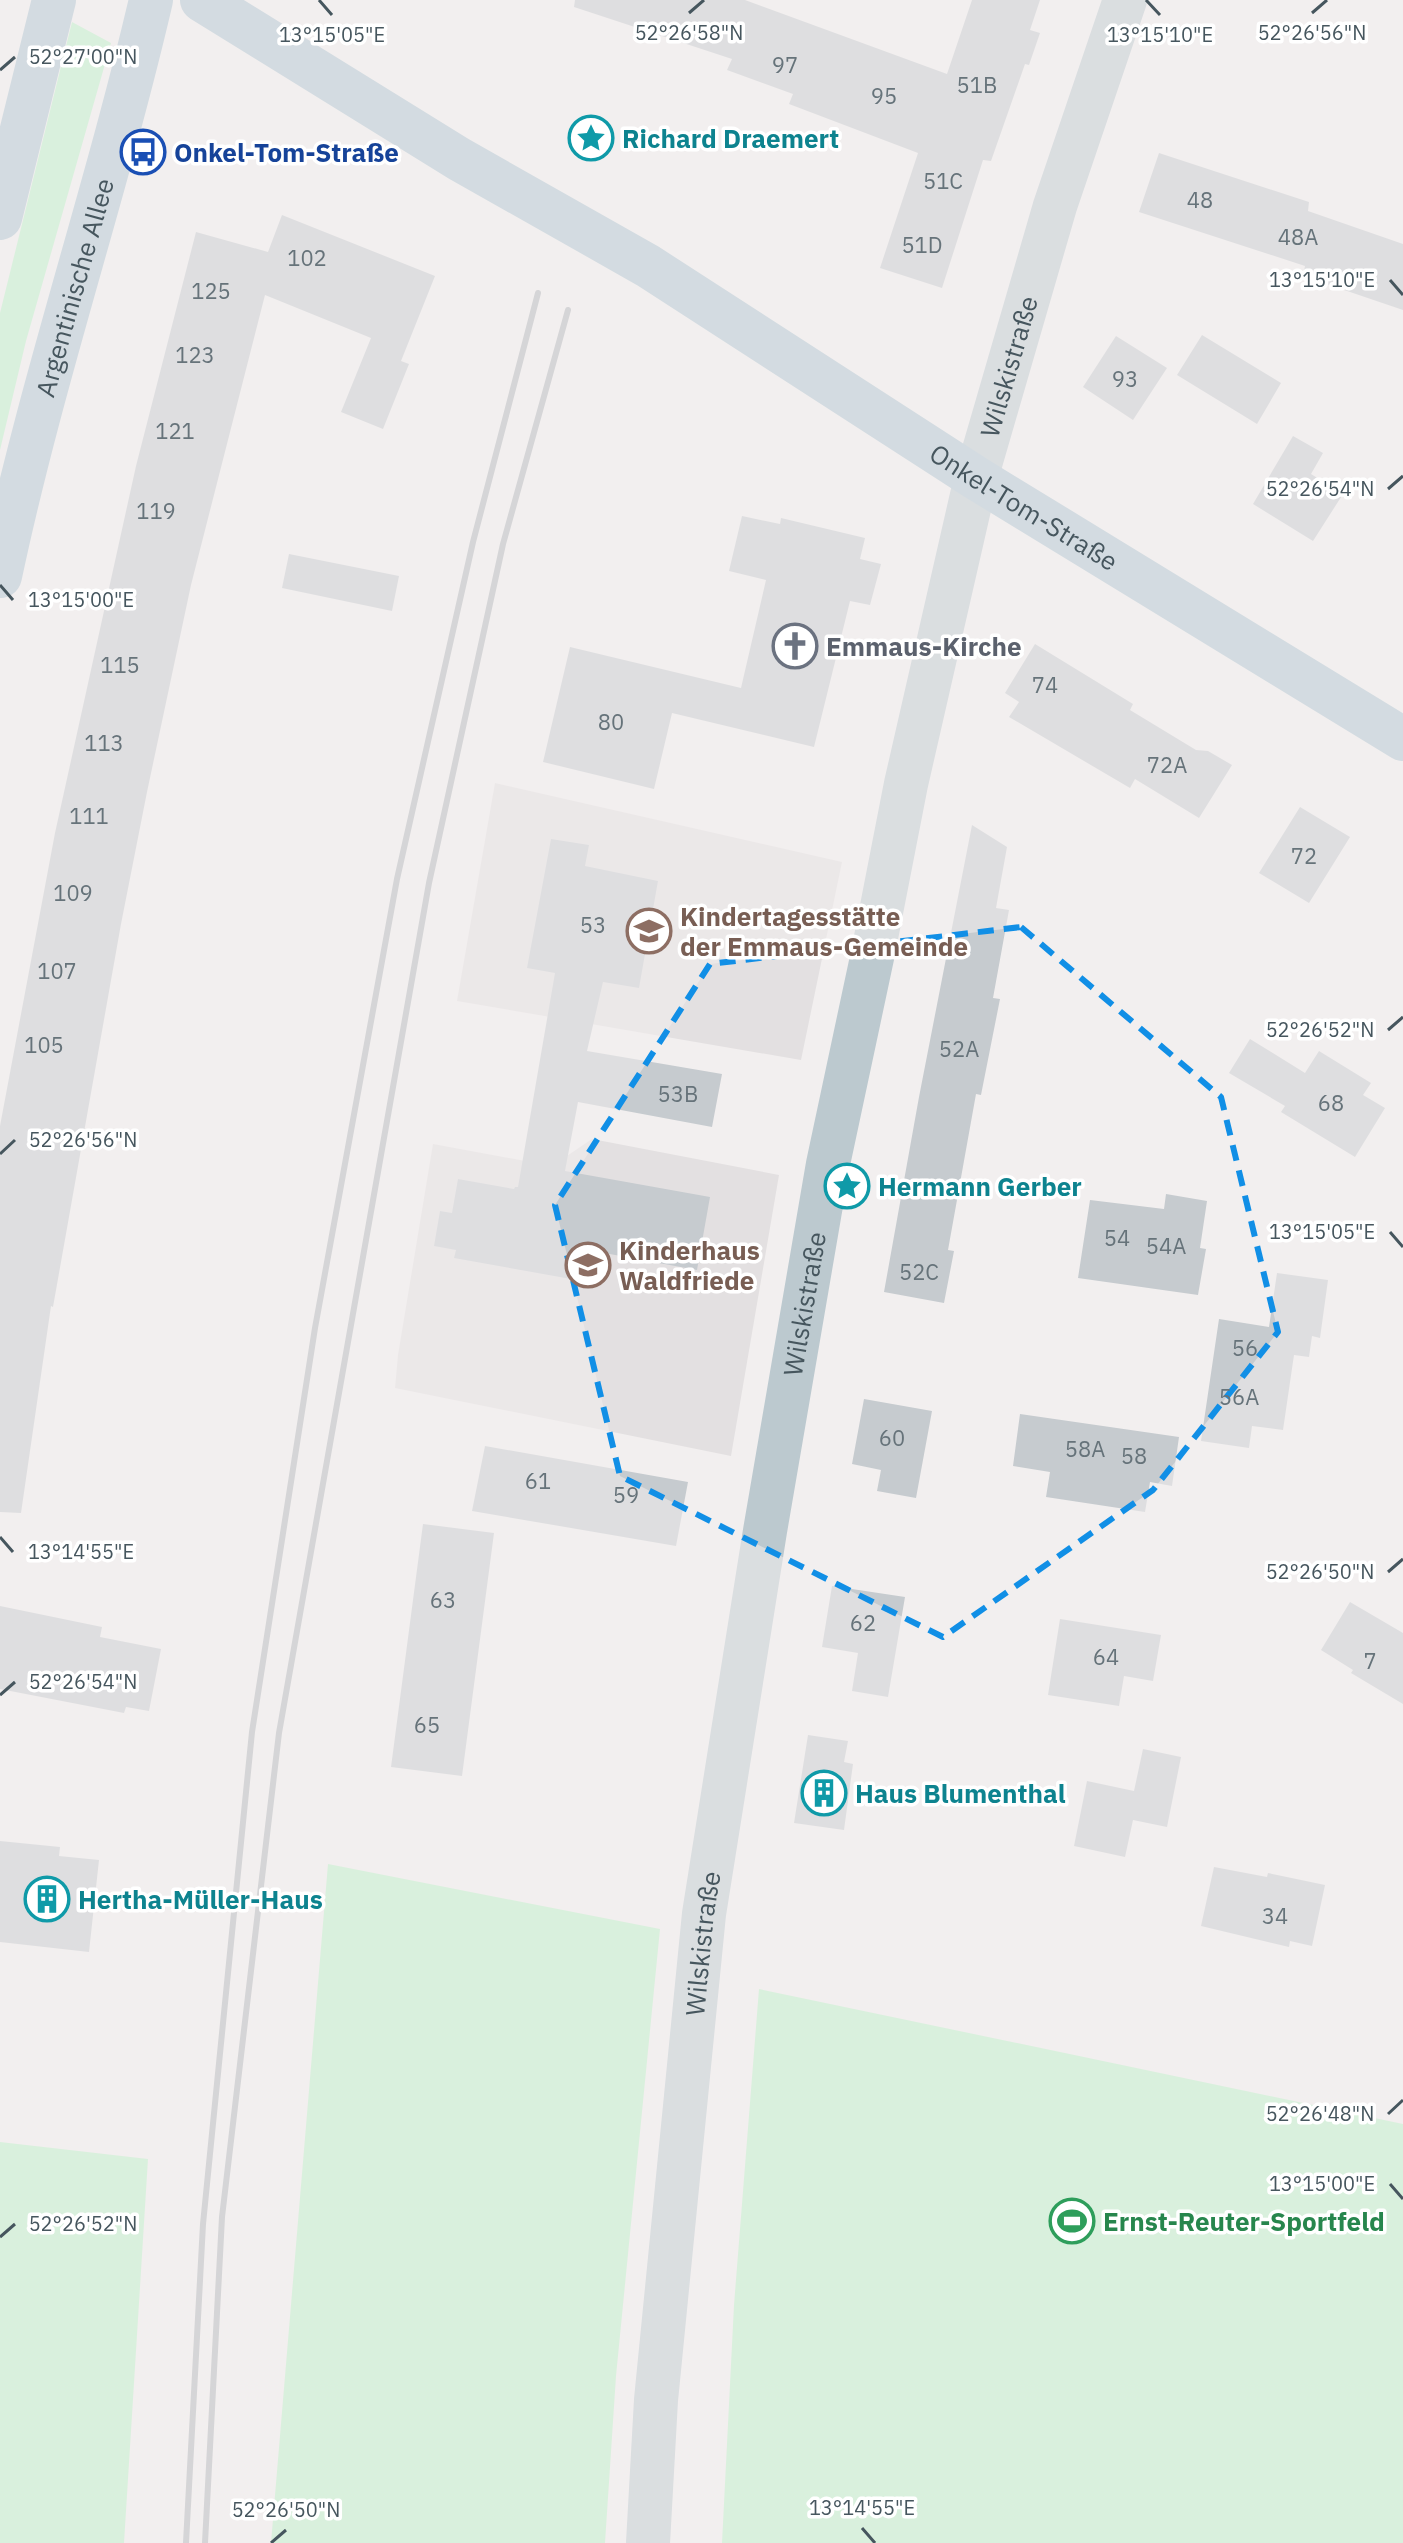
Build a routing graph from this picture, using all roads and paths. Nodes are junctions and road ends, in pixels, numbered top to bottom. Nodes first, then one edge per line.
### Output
1 (54, 0) edge
2 (151, 0) edge
3 (202, 0) edge
4 (1125, 0) edge
5 (0, 218) edge
6 (976, 478) junction
7 (0, 576) edge
8 (1403, 739) edge
9 (648, 2543) edge

1 - 5 main road
2 - 7 main road, Argentinische Allee
3 - 6 main road, Onkel-Tom-Straße
4 - 6 street, Wilskistraße
6 - 8 main road, Onkel-Tom-Straße
6 - 9 street, Wilskistraße

